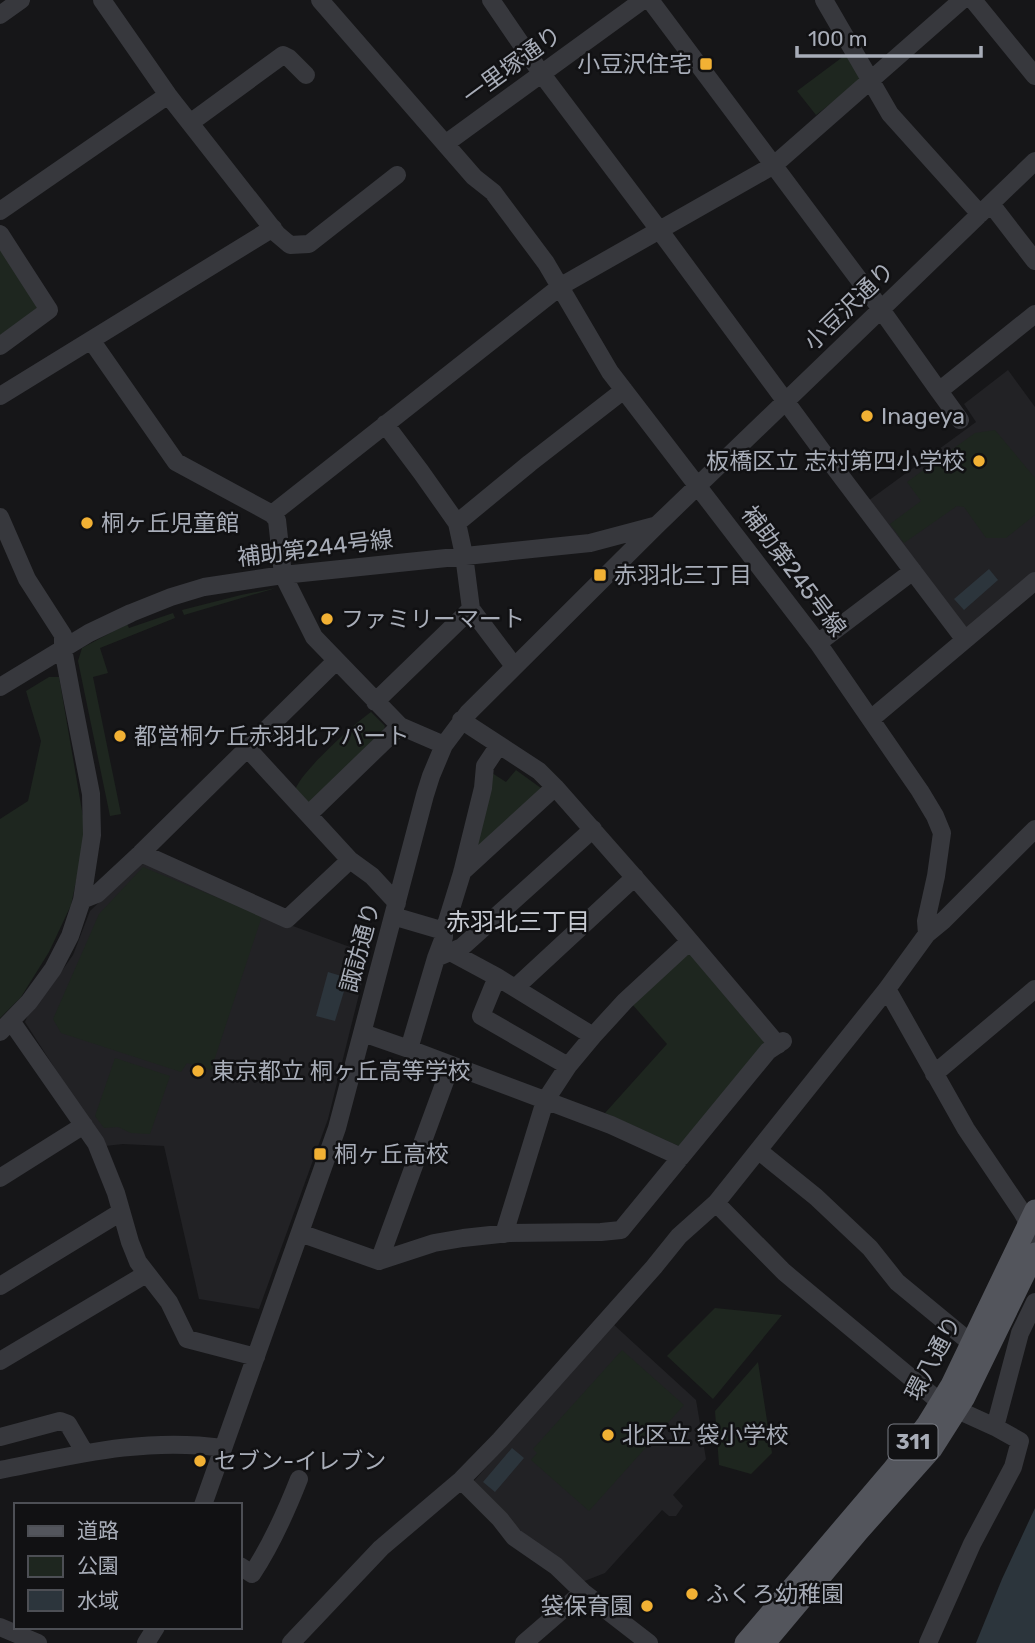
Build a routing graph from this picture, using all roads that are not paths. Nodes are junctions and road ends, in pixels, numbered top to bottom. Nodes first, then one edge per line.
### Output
1 (20, 0) edge
2 (102, 0) edge
3 (320, 0) edge
4 (491, 0) edge
5 (643, 0) edge
6 (650, 0) edge
7 (824, 0) edge
8 (962, 0) edge
9 (973, 0) edge
10 (0, 15) edge
11 (541, 74) junction
12 (306, 75) dead end
13 (1035, 76) edge
14 (871, 80) junction
15 (168, 95) junction
16 (190, 123) junction
17 (445, 144) junction
18 (1035, 161) edge
19 (774, 165) junction
20 (397, 175) dead end
21 (985, 209) junction
22 (0, 211) edge
23 (274, 228) junction
24 (660, 231) junction
25 (0, 234) edge
26 (1033, 254) edge
27 (561, 286) junction
28 (881, 309) junction
29 (1035, 314) edge
30 (91, 340) junction
31 (0, 346) edge
32 (624, 390) junction
33 (939, 391) junction
34 (0, 396) edge
35 (786, 402) junction
36 (960, 420) dead end
37 (385, 424) junction
38 (698, 487) junction
39 (272, 514) junction
40 (0, 517) edge
41 (457, 523) junction
42 (657, 525) junction
43 (464, 555) junction
44 (913, 571) junction
45 (283, 575) junction
46 (1035, 581) edge
47 (471, 609) junction
48 (965, 640) junction
49 (818, 643) junction
50 (63, 649) junction
51 (336, 662) junction
52 (514, 666) junction
53 (0, 687) edge
54 (375, 702) junction
55 (871, 719) junction
56 (461, 720) junction
57 (400, 726) junction
58 (444, 744) junction
59 (499, 745) junction
60 (247, 748) junction
61 (555, 786) junction
62 (309, 814) junction
63 (593, 829) junction
64 (1035, 829) edge
65 (141, 853) junction
66 (350, 860) junction
67 (462, 873) junction
68 (635, 877) junction
69 (82, 901) junction
70 (395, 909) junction
71 (927, 934) junction
72 (690, 940) junction
73 (443, 947) junction
74 (497, 977) junction
75 (515, 988) junction
76 (1035, 989) edge
77 (883, 990) junction
78 (5, 1026) edge
79 (363, 1033) junction
80 (593, 1036) junction
81 (410, 1049) junction
82 (451, 1065) junction
83 (568, 1066) junction
84 (934, 1074) junction
85 (545, 1101) junction
86 (84, 1125) junction
87 (759, 1151) junction
88 (681, 1157) junction
89 (0, 1178) edge
90 (716, 1203) junction
91 (121, 1212) junction
92 (1033, 1223) edge
93 (300, 1233) junction
94 (504, 1234) junction
95 (1035, 1253) edge
96 (379, 1261) junction
97 (146, 1274) junction
98 (0, 1286) edge
99 (1035, 1302) edge
100 (971, 1342) junction
101 (256, 1357) junction
102 (0, 1361) edge
103 (949, 1407) junction
104 (995, 1427) junction
105 (0, 1437) edge
106 (223, 1448) junction
107 (85, 1453) junction
108 (0, 1470) edge
109 (299, 1479) dead end
110 (461, 1480) junction
111 (204, 1503) edge
112 (242, 1567) edge
113 (583, 1592) junction
114 (0, 1627) edge
115 (38, 1643) edge
116 (291, 1643) edge
117 (524, 1643) edge
118 (649, 1643) edge
119 (745, 1643) edge
120 (765, 1643) edge
121 (928, 1643) edge

1 - 10 street
2 - 15 street
3 - 17 street, 補助第245号線
4 - 11 street
5 - 11 street, 一里塚通り
6 - 19 street
7 - 14 street
8 - 14 street
9 - 13 street
11 - 17 street, 一里塚通り
11 - 24 street
12 - 16 street
14 - 19 street
14 - 21 street
15 - 16 street
15 - 22 street
16 - 23 street
17 - 27 street, 補助第245号線
18 - 21 street, 小豆沢通り
19 - 24 street
19 - 28 street
20 - 23 street
21 - 26 street
21 - 28 street, 小豆沢通り
23 - 30 street
24 - 27 street
24 - 35 street
25 - 31 street
27 - 32 street, 補助第245号線
27 - 37 street
28 - 33 street
28 - 35 street, 小豆沢通り
29 - 33 street
30 - 34 street
30 - 39 street
32 - 38 street, 補助第245号線
32 - 41 street
33 - 36 street
35 - 38 street, 小豆沢通り
35 - 44 street
37 - 39 street
37 - 41 street
38 - 42 street, 諏訪通り
38 - 49 street, 補助第245号線
39 - 45 street
40 - 50 street
41 - 43 street
42 - 43 street, 補助第244号線
42 - 52 street, 諏訪通り
43 - 45 street, 補助第244号線
43 - 47 street
44 - 48 street
44 - 49 street
45 - 50 street, 補助第244号線
45 - 51 street
46 - 48 street
47 - 52 street
47 - 54 street
48 - 55 street
49 - 55 street, 補助第245号線
50 - 53 street, 補助第244号線
50 - 69 street
51 - 54 street
51 - 60 street
52 - 56 street, 諏訪通り
54 - 57 street
55 - 71 street, 補助第245号線
56 - 58 street, 諏訪通り
56 - 59 street
57 - 58 street
57 - 62 street
58 - 70 street, 諏訪通り
59 - 61 street
59 - 67 street
60 - 62 street
60 - 65 street
61 - 63 street
61 - 67 street
62 - 66 street
63 - 68 street
63 - 73 street
64 - 71 street
65 - 66 street
65 - 69 street
66 - 70 street
67 - 73 street
68 - 72 street
68 - 75 street
69 - 78 street
70 - 73 street
70 - 79 street, 諏訪通り
71 - 77 street, 補助第245号線
72 - 80 street
72 - 88 street
73 - 74 street
73 - 81 street
74 - 75 street
74 - 83 street
75 - 80 street
76 - 84 street
77 - 84 street
77 - 87 street, 補助第245号線
78 - 86 street
79 - 81 street
79 - 93 street, 諏訪通り
80 - 83 street
81 - 82 street
82 - 85 street
82 - 96 street
83 - 85 street
84 - 92 street
85 - 88 street
85 - 94 street
86 - 89 street
86 - 91 street
87 - 90 street, 補助第245号線
87 - 100 street
88 - 94 street
90 - 103 street
90 - 110 street, 補助第245号線
91 - 97 street
91 - 98 street
92 - 100 main road, 環八通り / 311
93 - 96 street
93 - 101 street, 諏訪通り
94 - 96 street
95 - 103 main road, 環八通り / 311
97 - 101 street
97 - 102 street
99 - 104 street
100 - 103 main road, 環八通り / 311
101 - 106 street, 諏訪通り
103 - 104 street
103 - 119 main road, 環八通り / 311
103 - 120 main road, 環八通り / 311
104 - 121 street
105 - 107 street
106 - 107 street
106 - 111 street, 諏訪通り
107 - 108 street
109 - 112 street
110 - 113 street
110 - 116 street, 補助第245号線
113 - 117 street
113 - 118 street
114 - 115 street

